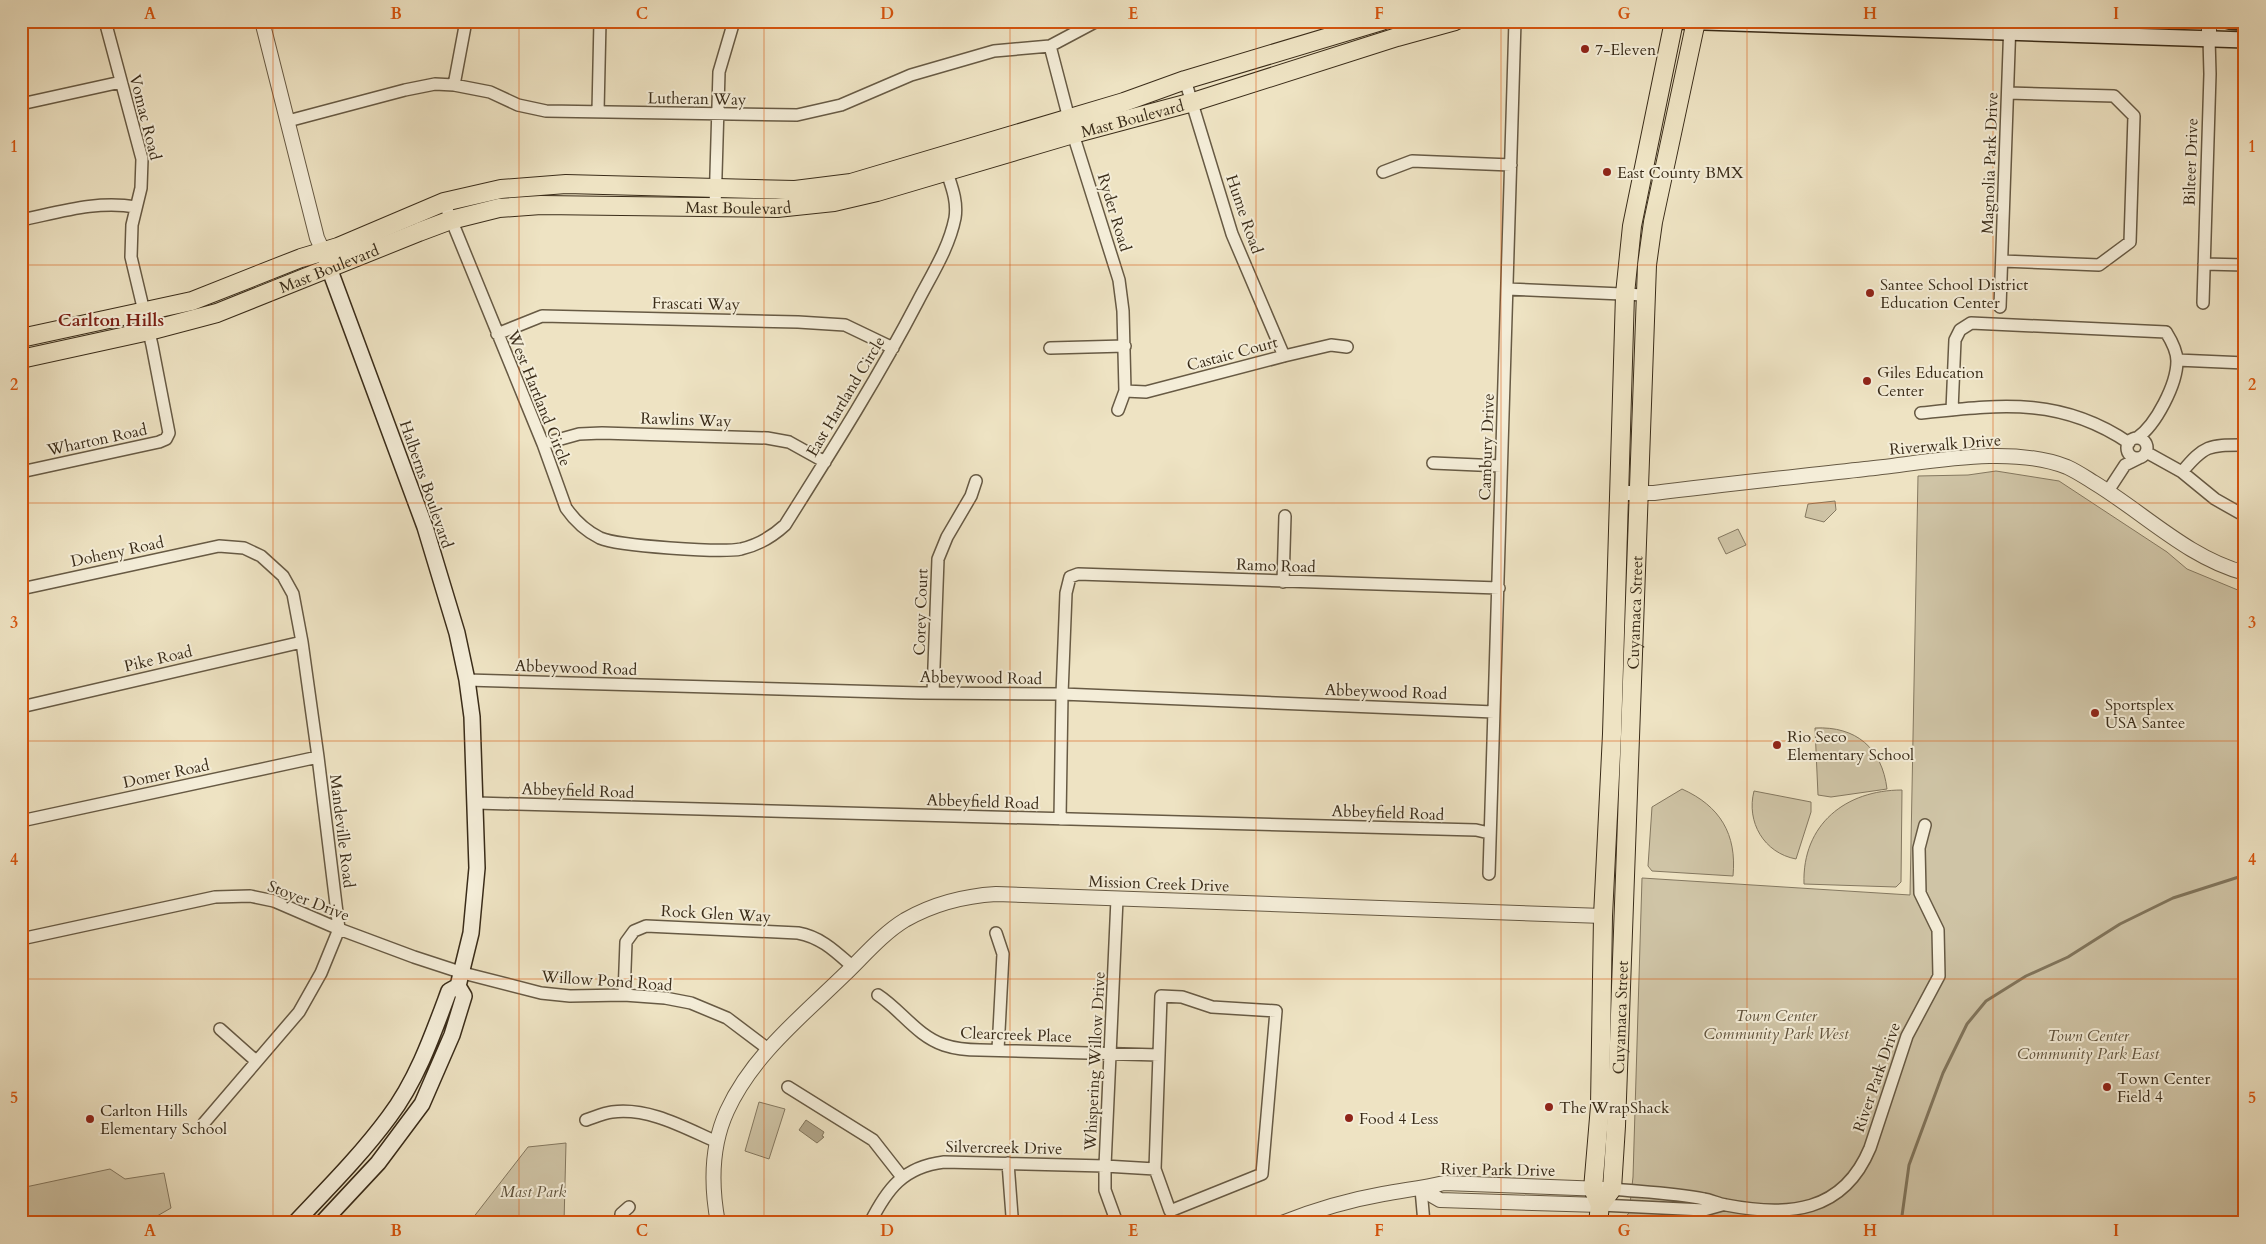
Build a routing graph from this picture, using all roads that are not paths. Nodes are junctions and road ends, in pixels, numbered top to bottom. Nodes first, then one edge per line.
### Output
1 (105, 21) edge
2 (262, 21) edge
3 (466, 21) edge
4 (600, 21) edge
5 (734, 21) edge
6 (1098, 21) edge
7 (1382, 21) edge
8 (1455, 21) edge
9 (1515, 21) edge
10 (1673, 21) edge
11 (1696, 21) edge
12 (2209, 21) edge
13 (2229, 21) edge
14 (2245, 22) edge
15 (2010, 26) edge
16 (2209, 38) junction
17 (2245, 40) edge
18 (1050, 46) junction
19 (1185, 80) junction
20 (121, 82) junction
21 (454, 85) junction
22 (2008, 93) junction
23 (1193, 102) junction
24 (21, 104) edge
25 (598, 111) junction
26 (718, 115) junction
27 (288, 121) junction
28 (1071, 126) junction
29 (945, 163) junction
30 (1511, 165) junction
31 (1383, 172) dead end
32 (715, 188) junction
33 (444, 202) junction
34 (136, 207) junction
35 (715, 208) junction
36 (21, 220) edge
37 (451, 220) junction
38 (322, 251) junction
39 (2002, 261) junction
40 (2204, 264) junction
41 (2245, 265) edge
42 (330, 269) junction
43 (1507, 289) junction
44 (1625, 294) junction
45 (1645, 295) junction
46 (2203, 303) dead end
47 (2000, 307) dead end
48 (143, 312) junction
49 (149, 331) junction
50 (497, 334) junction
51 (21, 338) edge
52 (1125, 346) junction
53 (1347, 346) dead end
54 (893, 348) junction
55 (1050, 348) dead end
56 (1284, 356) junction
57 (21, 359) edge
58 (2177, 360) junction
59 (2245, 363) edge
60 (1125, 391) junction
61 (1118, 410) dead end
62 (1952, 410) junction
63 (1921, 413) dead end
64 (167, 427) joint
65 (543, 444) junction
66 (2139, 445) junction
67 (2245, 446) edge
68 (825, 462) junction
69 (1433, 463) dead end
70 (1501, 466) junction
71 (21, 472) edge
72 (2182, 472) junction
73 (976, 481) dead end
74 (2108, 491) junction
75 (1618, 493) junction
76 (1638, 493) junction
77 (1285, 516) dead end
78 (2245, 516) edge
79 (219, 546) joint
80 (658, 546) joint
81 (2245, 574) edge
82 (1283, 582) junction
83 (1499, 588) junction
84 (21, 589) edge
85 (302, 642) junction
86 (467, 680) junction
87 (933, 693) junction
88 (1062, 694) junction
89 (21, 707) edge
90 (1494, 712) junction
91 (318, 756) junction
92 (1610, 784) junction
93 (1629, 785) junction
94 (476, 803) junction
95 (1060, 819) junction
96 (21, 821) edge
97 (1925, 825) dead end
98 (1489, 833) junction
99 (1489, 874) dead end
100 (1117, 899) junction
101 (1603, 916) junction
102 (339, 929) junction
103 (996, 933) dead end
104 (21, 939) edge
105 (853, 966) junction
106 (461, 979) junction
107 (624, 995) junction
108 (878, 995) dead end
109 (220, 1029) dead end
110 (768, 1049) junction
111 (998, 1050) junction
112 (1111, 1053) junction
113 (1159, 1055) junction
114 (256, 1061) junction
115 (788, 1087) dead end
116 (586, 1120) dead end
117 (204, 1123) dead end
118 (717, 1142) junction
119 (1008, 1163) junction
120 (1105, 1166) junction
121 (1154, 1169) junction
122 (902, 1177) junction
123 (1421, 1189) junction
124 (1593, 1189) junction
125 (1612, 1189) junction
126 (1724, 1205) junction
127 (629, 1207) dead end
128 (1599, 1214) edge
129 (295, 1223) edge
130 (322, 1223) edge
131 (621, 1223) edge
132 (718, 1223) edge
133 (870, 1223) edge
134 (1015, 1223) edge
135 (1118, 1223) edge
136 (1282, 1223) edge
137 (1424, 1223) edge

1 - 20 street, Vomac Road
2 - 27 street, Halberns Boulevard
3 - 21 street
4 - 25 street
5 - 26 street
6 - 18 street, Lutheran Way
7 - 19 main road, Mast Boulevard
8 - 23 main road, Mast Boulevard
9 - 30 street, Cambury Drive
10 - 11 main road
10 - 44 main road, Cuyamaca Street
11 - 15 main road
11 - 45 main road, Cuyamaca Street
12 - 16 street, Bilteer Drive
13 - 14 main road
15 - 16 main road
15 - 22 street, Magnolia Park Drive
16 - 17 main road
16 - 40 street, Bilteer Drive
18 - 26 street, Lutheran Way
18 - 28 street, Ryder Road
19 - 23 street, Hume Road
19 - 28 main road, Mast Boulevard
20 - 24 street
20 - 34 street, Vomac Road
21 - 25 street, Lutheran Way
21 - 27 street, Lutheran Way
22 - 39 street, Magnolia Park Drive
22 - 39 street
23 - 28 main road, Mast Boulevard
23 - 56 street, Hume Road
25 - 26 street, Lutheran Way
26 - 32 street
27 - 38 street, Halberns Boulevard
28 - 29 main road, Mast Boulevard
28 - 52 street, Ryder Road
29 - 32 main road, Mast Boulevard
29 - 35 main road, Mast Boulevard
29 - 54 street, East Hartland Circle
30 - 31 street
30 - 43 street, Cambury Drive
32 - 33 main road, Mast Boulevard
32 - 35 street
33 - 37 street, West Hartland Circle
33 - 38 main road, Mast Boulevard
34 - 36 street
34 - 48 street, Vomac Road
35 - 37 main road, Mast Boulevard
37 - 42 main road, Mast Boulevard
37 - 50 street, West Hartland Circle
38 - 42 main road, Halberns Boulevard
38 - 48 main road, Mast Boulevard
39 - 47 street, Magnolia Park Drive
40 - 41 street
40 - 46 street, Bilteer Drive
42 - 49 main road, Mast Boulevard
42 - 86 main road, Halberns Boulevard
43 - 44 street
43 - 70 street, Cambury Drive
44 - 45 street
44 - 75 main road, Cuyamaca Street
45 - 76 main road, Cuyamaca Street
48 - 49 street, Vomac Road
48 - 51 main road, Mast Boulevard
49 - 57 main road, Mast Boulevard
49 - 64 street, Vomac Road
50 - 54 street, Frascati Way
50 - 65 street, West Hartland Circle
52 - 55 street
52 - 60 street, Ryder Road
53 - 56 street, Castaic Court
54 - 68 street, East Hartland Circle
56 - 60 street, Castaic Court
58 - 59 street
58 - 62 street
58 - 66 street
60 - 61 street
62 - 63 street
62 - 66 street
64 - 71 street, Wharton Road
65 - 68 street, Rawlins Way
65 - 80 street, West Hartland Circle
66 - 72 street
66 - 74 street
67 - 72 street
68 - 80 street, East Hartland Circle
69 - 70 street
70 - 83 street, Cambury Drive
72 - 78 street
73 - 87 street, Corey Court
74 - 76 street, Riverwalk Drive
74 - 81 street, Riverwalk Drive
75 - 76 street, Riverwalk Drive
75 - 92 main road, Cuyamaca Street
76 - 93 main road, Cuyamaca Street
77 - 82 street
79 - 84 street, Doheny Road
79 - 85 street, Mandeville Road
82 - 83 street, Ramo Road
82 - 88 street, Ramo Road
83 - 90 street, Cambury Drive
85 - 89 street, Pike Road
85 - 91 street, Mandeville Road
86 - 87 street, Abbeywood Road
86 - 94 main road, Halberns Boulevard
87 - 88 street, Abbeywood Road
88 - 90 street, Abbeywood Road
88 - 95 street
90 - 98 street, Cambury Drive
91 - 96 street, Domer Road
91 - 102 street, Mandeville Road
92 - 93 main road
92 - 101 main road, Cuyamaca Street
93 - 125 main road, Cuyamaca Street
94 - 95 street, Abbeyfield Road
94 - 106 main road, Halberns Boulevard
95 - 98 street, Abbeyfield Road
97 - 126 street, River Park Drive
98 - 99 street, Cambury Drive
100 - 101 street, Mission Creek Drive
100 - 105 street, Mission Creek Drive
100 - 112 street, Whispering Willow Drive
101 - 124 main road, Cuyamaca Street
102 - 104 street, Stoyer Drive
102 - 106 street, Stoyer Drive
102 - 114 street, Mandeville Road
103 - 111 street
105 - 107 street, Rock Glen Way
105 - 110 street, Mission Creek Drive
106 - 107 street, Willow Pond Road
106 - 129 main road
106 - 130 main road
107 - 110 street, Willow Pond Road
108 - 111 street, Clearcreek Place
109 - 114 street
110 - 118 street
111 - 112 street, Clearcreek Place
112 - 113 street, Clearcreek Place
112 - 120 street, Whispering Willow Drive
113 - 121 street
113 - 121 street
114 - 117 street, Mandeville Road
115 - 122 street
116 - 118 street
118 - 132 street
119 - 120 street, Silvercreek Drive
119 - 122 street, Silvercreek Drive
119 - 134 street
120 - 121 street, Silvercreek Drive
120 - 135 street, Whispering Willow Drive
122 - 133 street, Silvercreek Drive
123 - 124 street, River Park Drive
123 - 128 street, River Park Drive
123 - 136 street, River Park Drive
123 - 137 street
124 - 125 street, River Park Drive
124 - 128 main road, Cuyamaca Street
125 - 126 street, River Park Drive
125 - 128 main road
126 - 128 street, River Park Drive
127 - 131 street

